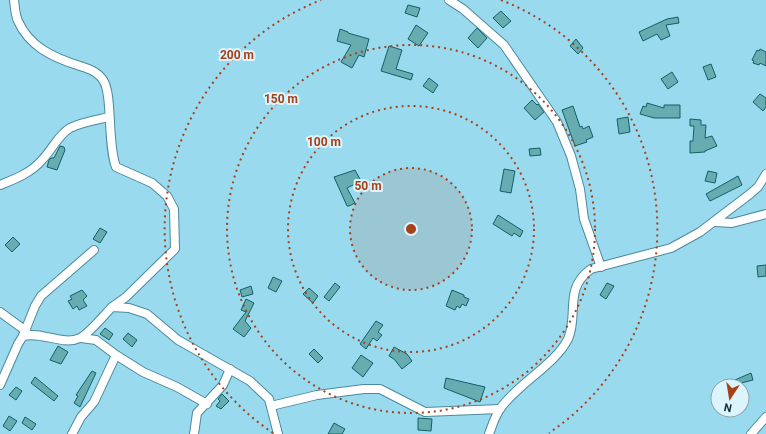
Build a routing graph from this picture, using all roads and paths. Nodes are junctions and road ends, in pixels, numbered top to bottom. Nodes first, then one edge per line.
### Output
1 (14, 0) edge
2 (449, 0) edge
3 (109, 117) junction
4 (766, 174) edge
5 (0, 185) edge
6 (766, 214) edge
7 (715, 222) junction
8 (94, 250) dead end
9 (601, 267) junction
10 (112, 307) junction
11 (0, 312) edge
12 (24, 333) junction
13 (81, 338) junction
14 (116, 355) junction
15 (230, 369) junction
16 (0, 385) edge
17 (207, 404) junction
18 (271, 406) junction
19 (500, 409) junction
20 (766, 417) edge
21 (72, 434) edge
22 (194, 434) edge
23 (278, 434) edge
24 (488, 434) edge
25 (751, 434) edge

1 - 3 street
2 - 9 street
3 - 5 street
3 - 10 street
4 - 7 street
6 - 7 street
7 - 9 street
8 - 12 street
9 - 19 street
10 - 13 street
10 - 15 street
11 - 12 street
12 - 13 street
12 - 16 street
13 - 14 street
14 - 17 street
14 - 21 street
15 - 17 street
15 - 18 street
17 - 22 street
18 - 19 street
18 - 23 street
19 - 24 street
20 - 25 street

